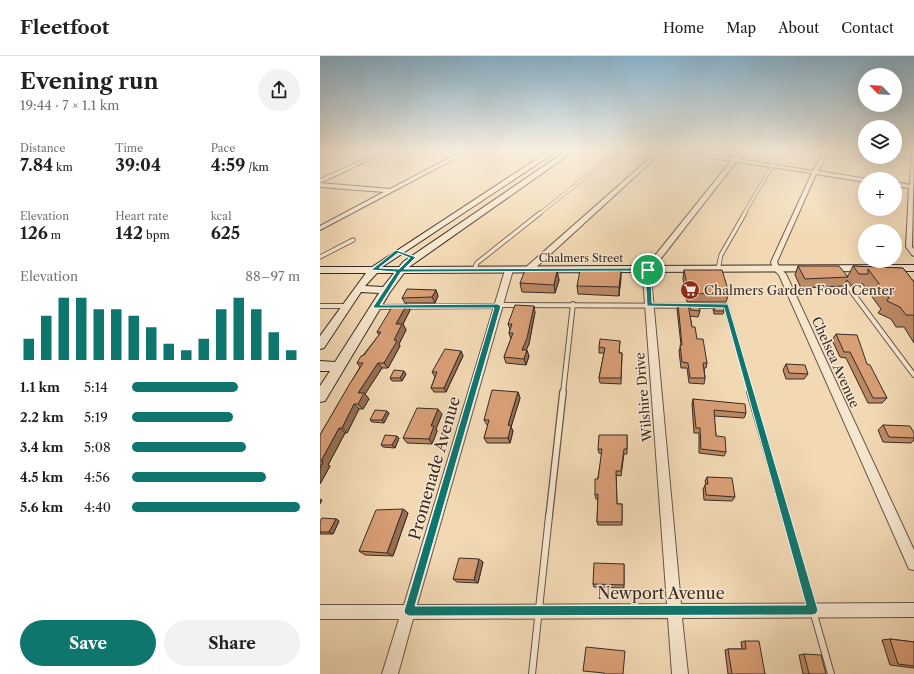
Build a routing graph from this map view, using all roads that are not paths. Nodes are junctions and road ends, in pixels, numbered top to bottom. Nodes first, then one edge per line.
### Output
1 (412, 180) edge
2 (509, 180) edge
3 (529, 180) edge
4 (582, 180) edge
5 (629, 180) edge
6 (719, 180) edge
7 (764, 180) edge
8 (811, 180) edge
9 (902, 185) edge
10 (320, 186) edge
11 (914, 187) edge
12 (391, 191) junction
13 (458, 213) junction
14 (473, 218) junction
15 (320, 228) edge
16 (912, 234) edge
17 (353, 240) dead end
18 (397, 252) junction
19 (914, 254) edge
20 (320, 257) edge
21 (414, 257) junction
22 (834, 268) junction
23 (914, 268) edge
24 (718, 269) junction
25 (777, 269) junction
26 (320, 270) edge
27 (374, 270) junction
28 (400, 270) junction
29 (474, 270) junction
30 (509, 270) junction
31 (528, 270) junction
32 (648, 270) junction
33 (358, 289) junction
34 (386, 290) junction
35 (573, 304) junction
36 (498, 305) junction
37 (649, 305) junction
38 (320, 306) edge
39 (346, 306) junction
40 (376, 307) junction
41 (320, 345) edge
42 (320, 366) edge
43 (339, 367) junction
44 (914, 375) edge
45 (320, 397) edge
46 (914, 564) edge
47 (539, 610) junction
48 (674, 610) junction
49 (813, 610) junction
50 (914, 610) edge
51 (409, 611) junction
52 (320, 612) edge
53 (390, 674) edge
54 (532, 674) edge
55 (680, 674) edge
56 (831, 674) edge

1 - 12 street
2 - 13 street
3 - 14 street
4 - 29 lane
5 - 31 street
6 - 32 street
7 - 24 lane
8 - 25 street
9 - 11 street
10 - 12 street
11 - 16 street
12 - 15 street
13 - 14 street
13 - 18 street
14 - 21 street
16 - 19 street
17 - 20 lane
18 - 21 street
18 - 27 street
21 - 28 street
22 - 23 street, Chalmers Street
22 - 25 street, Chalmers Street
22 - 44 lane
24 - 25 street, Chalmers Street
24 - 32 street, Chalmers Street
25 - 46 street, Chelsea Avenue
26 - 27 street, Chalmers Street
27 - 28 street, Chalmers Street
27 - 33 street
28 - 29 street, Chalmers Street
28 - 34 street
29 - 30 street, Chalmers Street
30 - 31 street, Chalmers Street
30 - 36 street, Promenade Avenue
31 - 32 street, Chalmers Street
32 - 37 street, Wilshire Drive
33 - 34 street
33 - 39 street
34 - 40 street
35 - 36 lane
35 - 37 lane
35 - 47 lane
36 - 40 lane
36 - 51 street, Promenade Avenue
37 - 48 street, Wilshire Drive
37 - 49 lane
38 - 39 lane
39 - 41 street
40 - 43 street
42 - 43 street
43 - 45 street
47 - 48 street, Newport Avenue
47 - 51 street, Newport Avenue
47 - 54 lane
48 - 49 street, Newport Avenue
48 - 55 street, Wilshire Drive
49 - 50 street, Newport Avenue
49 - 56 lane
51 - 52 street, Newport Avenue
51 - 53 street, Promenade Avenue

